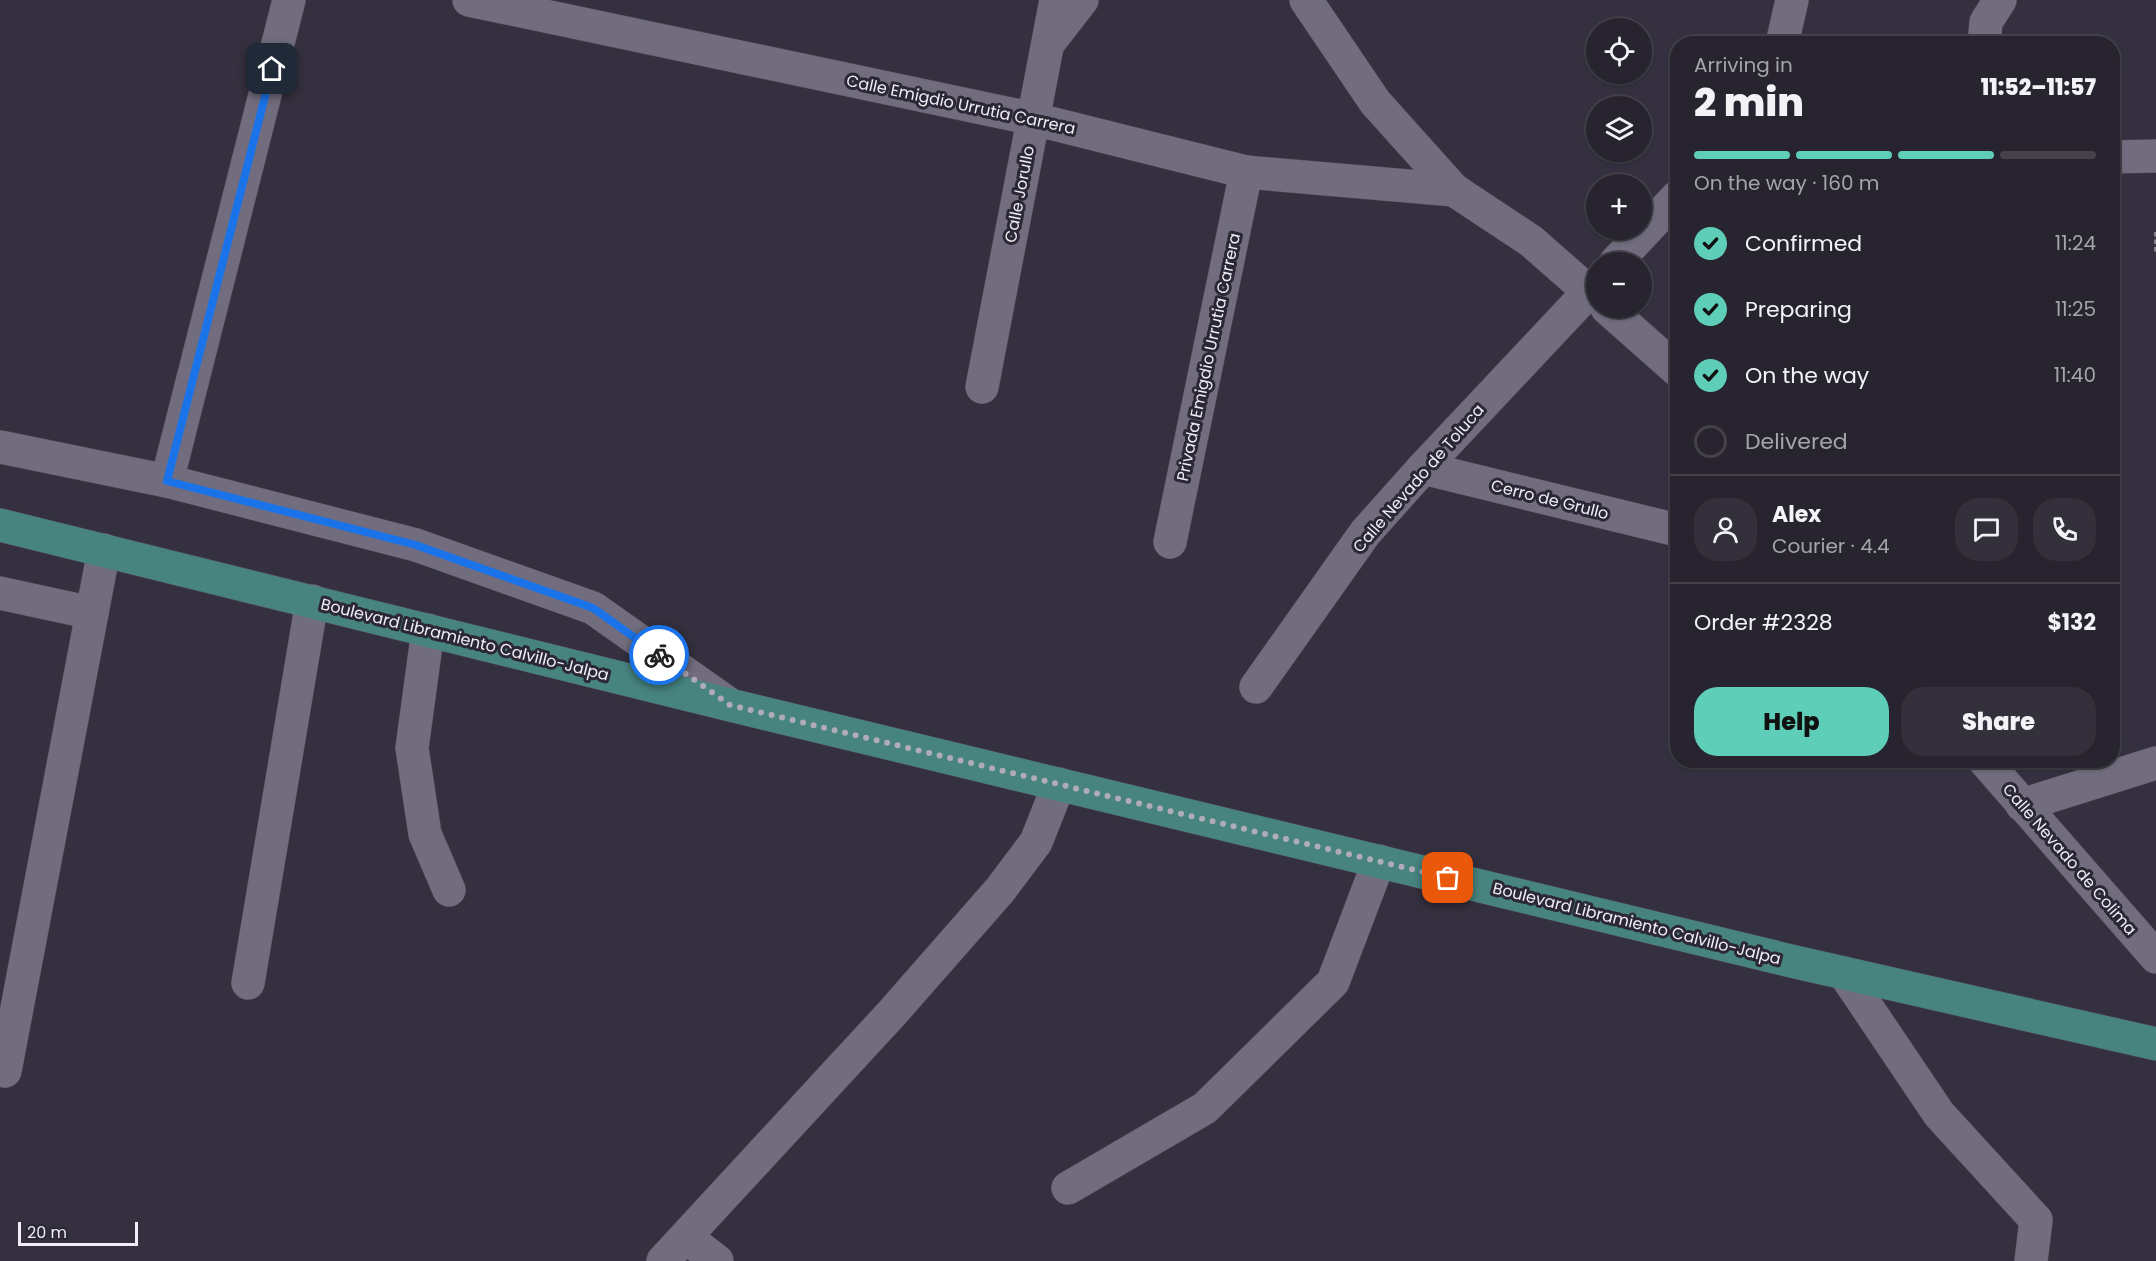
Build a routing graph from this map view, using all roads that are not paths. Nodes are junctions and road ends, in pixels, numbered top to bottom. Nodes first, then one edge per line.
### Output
1 (289, 0) edge
2 (469, 0) edge
3 (1056, 0) edge
4 (1082, 0) edge
5 (1306, 0) edge
6 (1792, 0) edge
7 (2000, 0) edge
8 (1784, 36) edge
9 (1985, 36) edge
10 (1048, 43) junction
11 (1034, 119) junction
12 (2156, 156) edge
13 (2120, 157) edge
14 (1246, 172) junction
15 (1454, 190) junction
16 (1670, 204) edge
17 (1625, 252) edge
18 (1586, 286) edge
19 (1586, 306) edge
20 (1622, 318) edge
21 (1670, 363) edge
22 (982, 387) dead end
23 (0, 447) edge
24 (1423, 468) junction
25 (167, 481) junction
26 (0, 525) edge
27 (1670, 528) edge
28 (1170, 542) dead end
29 (104, 550) junction
30 (0, 593) edge
31 (312, 601) junction
32 (92, 613) junction
33 (428, 630) junction
34 (1256, 687) dead end
35 (730, 705) junction
36 (2156, 762) edge
37 (1991, 768) edge
38 (1059, 784) junction
39 (2022, 805) junction
40 (1379, 861) junction
41 (449, 890) dead end
42 (2156, 957) edge
43 (1844, 973) junction
44 (248, 983) dead end
45 (2156, 1044) edge
46 (6, 1071) dead end
47 (1068, 1188) dead end
48 (686, 1237) junction
49 (663, 1261) edge
50 (717, 1261) edge
51 (2031, 1261) edge

1 - 25 street
2 - 11 street, Calle Emigdio Urrutia Carrera
3 - 10 street, Calle Jorullo
4 - 10 street
5 - 15 street
6 - 8 street
7 - 9 street
10 - 11 street, Calle Jorullo
11 - 14 street, Calle Emigdio Urrutia Carrera
11 - 22 street, Calle Jorullo
12 - 13 street
14 - 15 street, Calle Emigdio Urrutia Carrera
14 - 28 street, Privada Emigdio Urrutia Carrera
15 - 18 street
16 - 17 street
19 - 24 street, Calle Nevado de Toluca
20 - 21 street
23 - 25 street
24 - 27 street, Cerro de Grullo
24 - 34 street, Calle Nevado de Toluca
25 - 35 street
26 - 29 main road, Boulevard Libramiento Calvillo-Jalpa
29 - 31 main road, Boulevard Libramiento Calvillo-Jalpa
29 - 32 street
30 - 32 street
31 - 33 main road, Boulevard Libramiento Calvillo-Jalpa
31 - 44 street
32 - 46 street
33 - 35 main road, Boulevard Libramiento Calvillo-Jalpa
33 - 41 street
35 - 38 main road, Boulevard Libramiento Calvillo-Jalpa
36 - 39 street
37 - 39 street, Calle Nevado de Colima
38 - 40 main road, Boulevard Libramiento Calvillo-Jalpa
38 - 48 street
39 - 42 street, Calle Nevado de Colima
40 - 43 main road, Boulevard Libramiento Calvillo-Jalpa
40 - 47 street
43 - 45 main road, Boulevard Libramiento Calvillo-Jalpa
43 - 51 street
48 - 49 street
48 - 50 street

